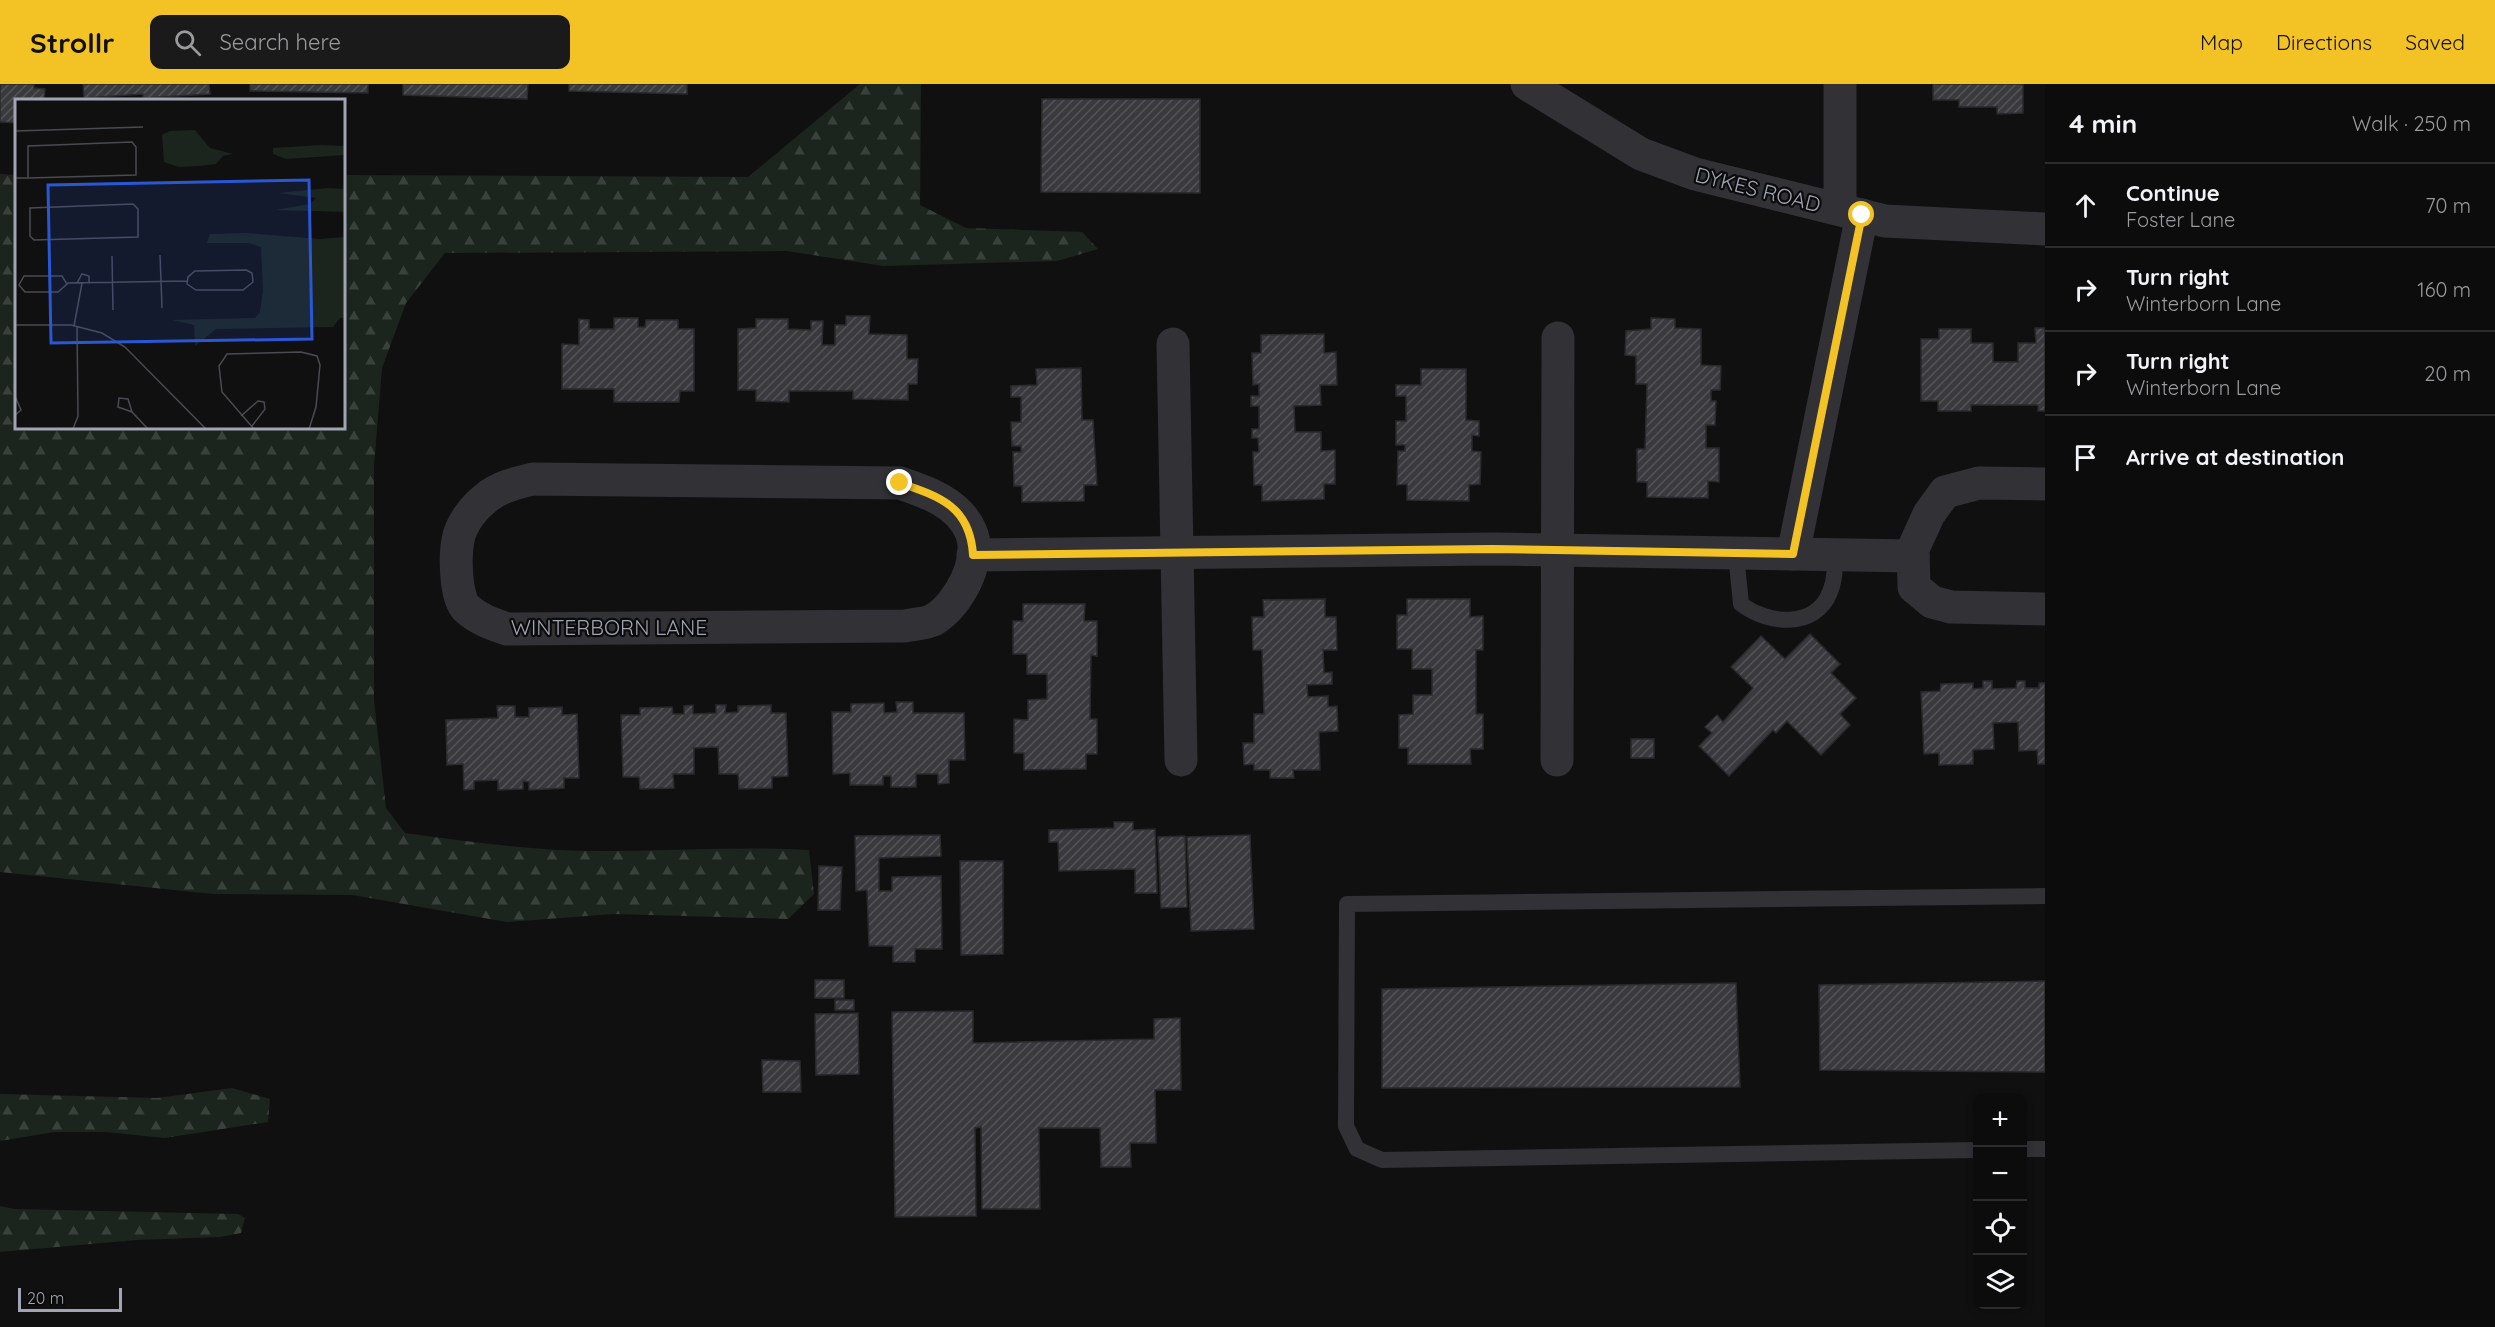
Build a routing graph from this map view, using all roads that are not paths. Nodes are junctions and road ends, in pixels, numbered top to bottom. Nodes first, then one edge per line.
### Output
1 (1527, 84) edge
2 (1840, 84) edge
3 (1851, 212) junction
4 (2045, 229) edge
5 (1558, 338) dead end
6 (1173, 344) dead end
7 (2045, 484) edge
8 (1557, 550) junction
9 (1176, 553) junction
10 (1736, 554) junction
11 (1793, 554) junction
12 (973, 555) junction
13 (1835, 555) junction
14 (1913, 556) junction
15 (2045, 609) edge
16 (1180, 760) dead end
17 (1557, 760) dead end
18 (2045, 896) edge
19 (2027, 1149) edge
20 (2045, 1149) edge
21 (1973, 1150) edge

1 - 3 street, DYKES ROAD
2 - 3 street
3 - 4 street, DYKES ROAD
3 - 11 street
5 - 8 street
6 - 9 street
7 - 14 street
8 - 9 street
8 - 10 street
8 - 17 street
9 - 12 street
9 - 16 street
10 - 11 street
10 - 13 lane
11 - 13 street
12 - 12 street, WINTERBORN LANE
13 - 14 street
14 - 15 street
18 - 21 lane
19 - 20 lane

